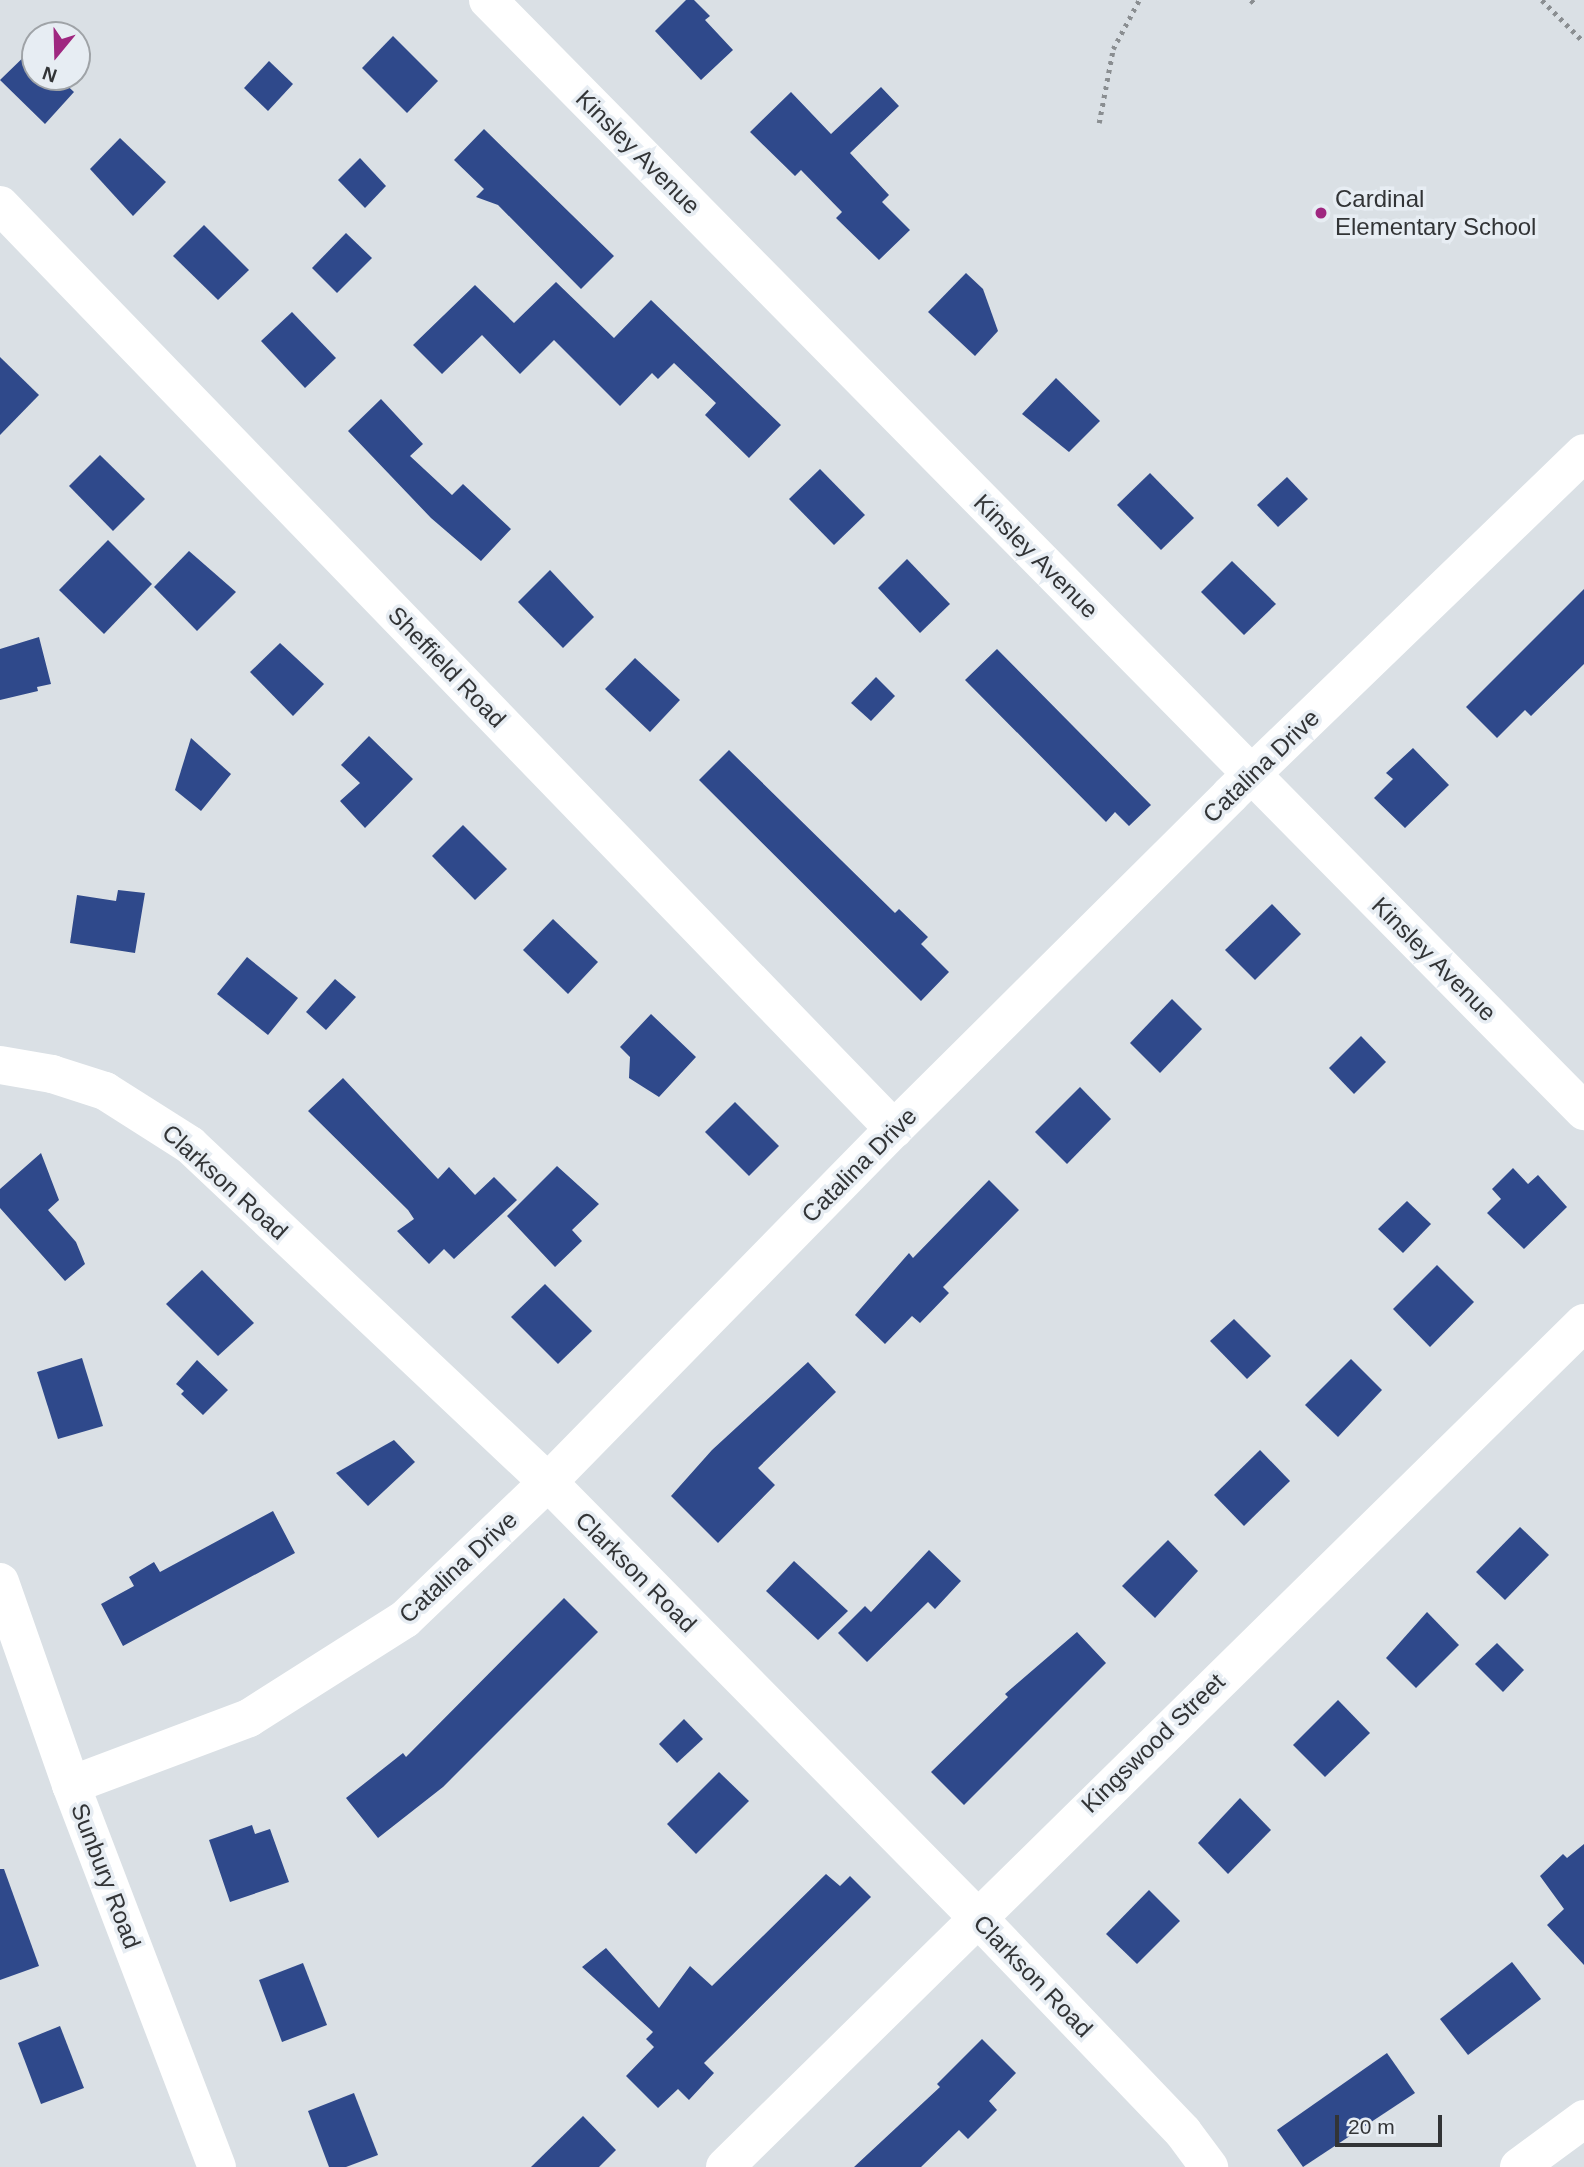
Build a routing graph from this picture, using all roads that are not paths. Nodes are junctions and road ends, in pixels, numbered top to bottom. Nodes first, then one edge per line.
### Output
1 (488, 0) edge
2 (0, 205) edge
3 (1584, 453) edge
4 (1251, 774) junction
5 (0, 1065) edge
6 (1584, 1111) edge
7 (894, 1129) junction
8 (1584, 1323) edge
9 (548, 1482) junction
10 (0, 1582) edge
11 (71, 1785) junction
12 (976, 1916) junction
13 (1584, 2119) edge
14 (217, 2167) edge
15 (725, 2167) edge
16 (1209, 2167) edge
17 (1519, 2167) edge

1 - 4 street, Kinsley Avenue
2 - 7 street, Sheffield Road
3 - 4 street, Catalina Drive
4 - 6 street, Kinsley Avenue
4 - 7 street, Catalina Drive
5 - 9 street, Clarkson Road
7 - 9 street, Catalina Drive
8 - 12 street, Kingswood Street
9 - 11 street, Catalina Drive
9 - 12 street, Clarkson Road
10 - 11 street, Sunbury Road
11 - 14 street, Sunbury Road
12 - 15 street, Kingswood Street
12 - 16 street, Clarkson Road
13 - 17 street

